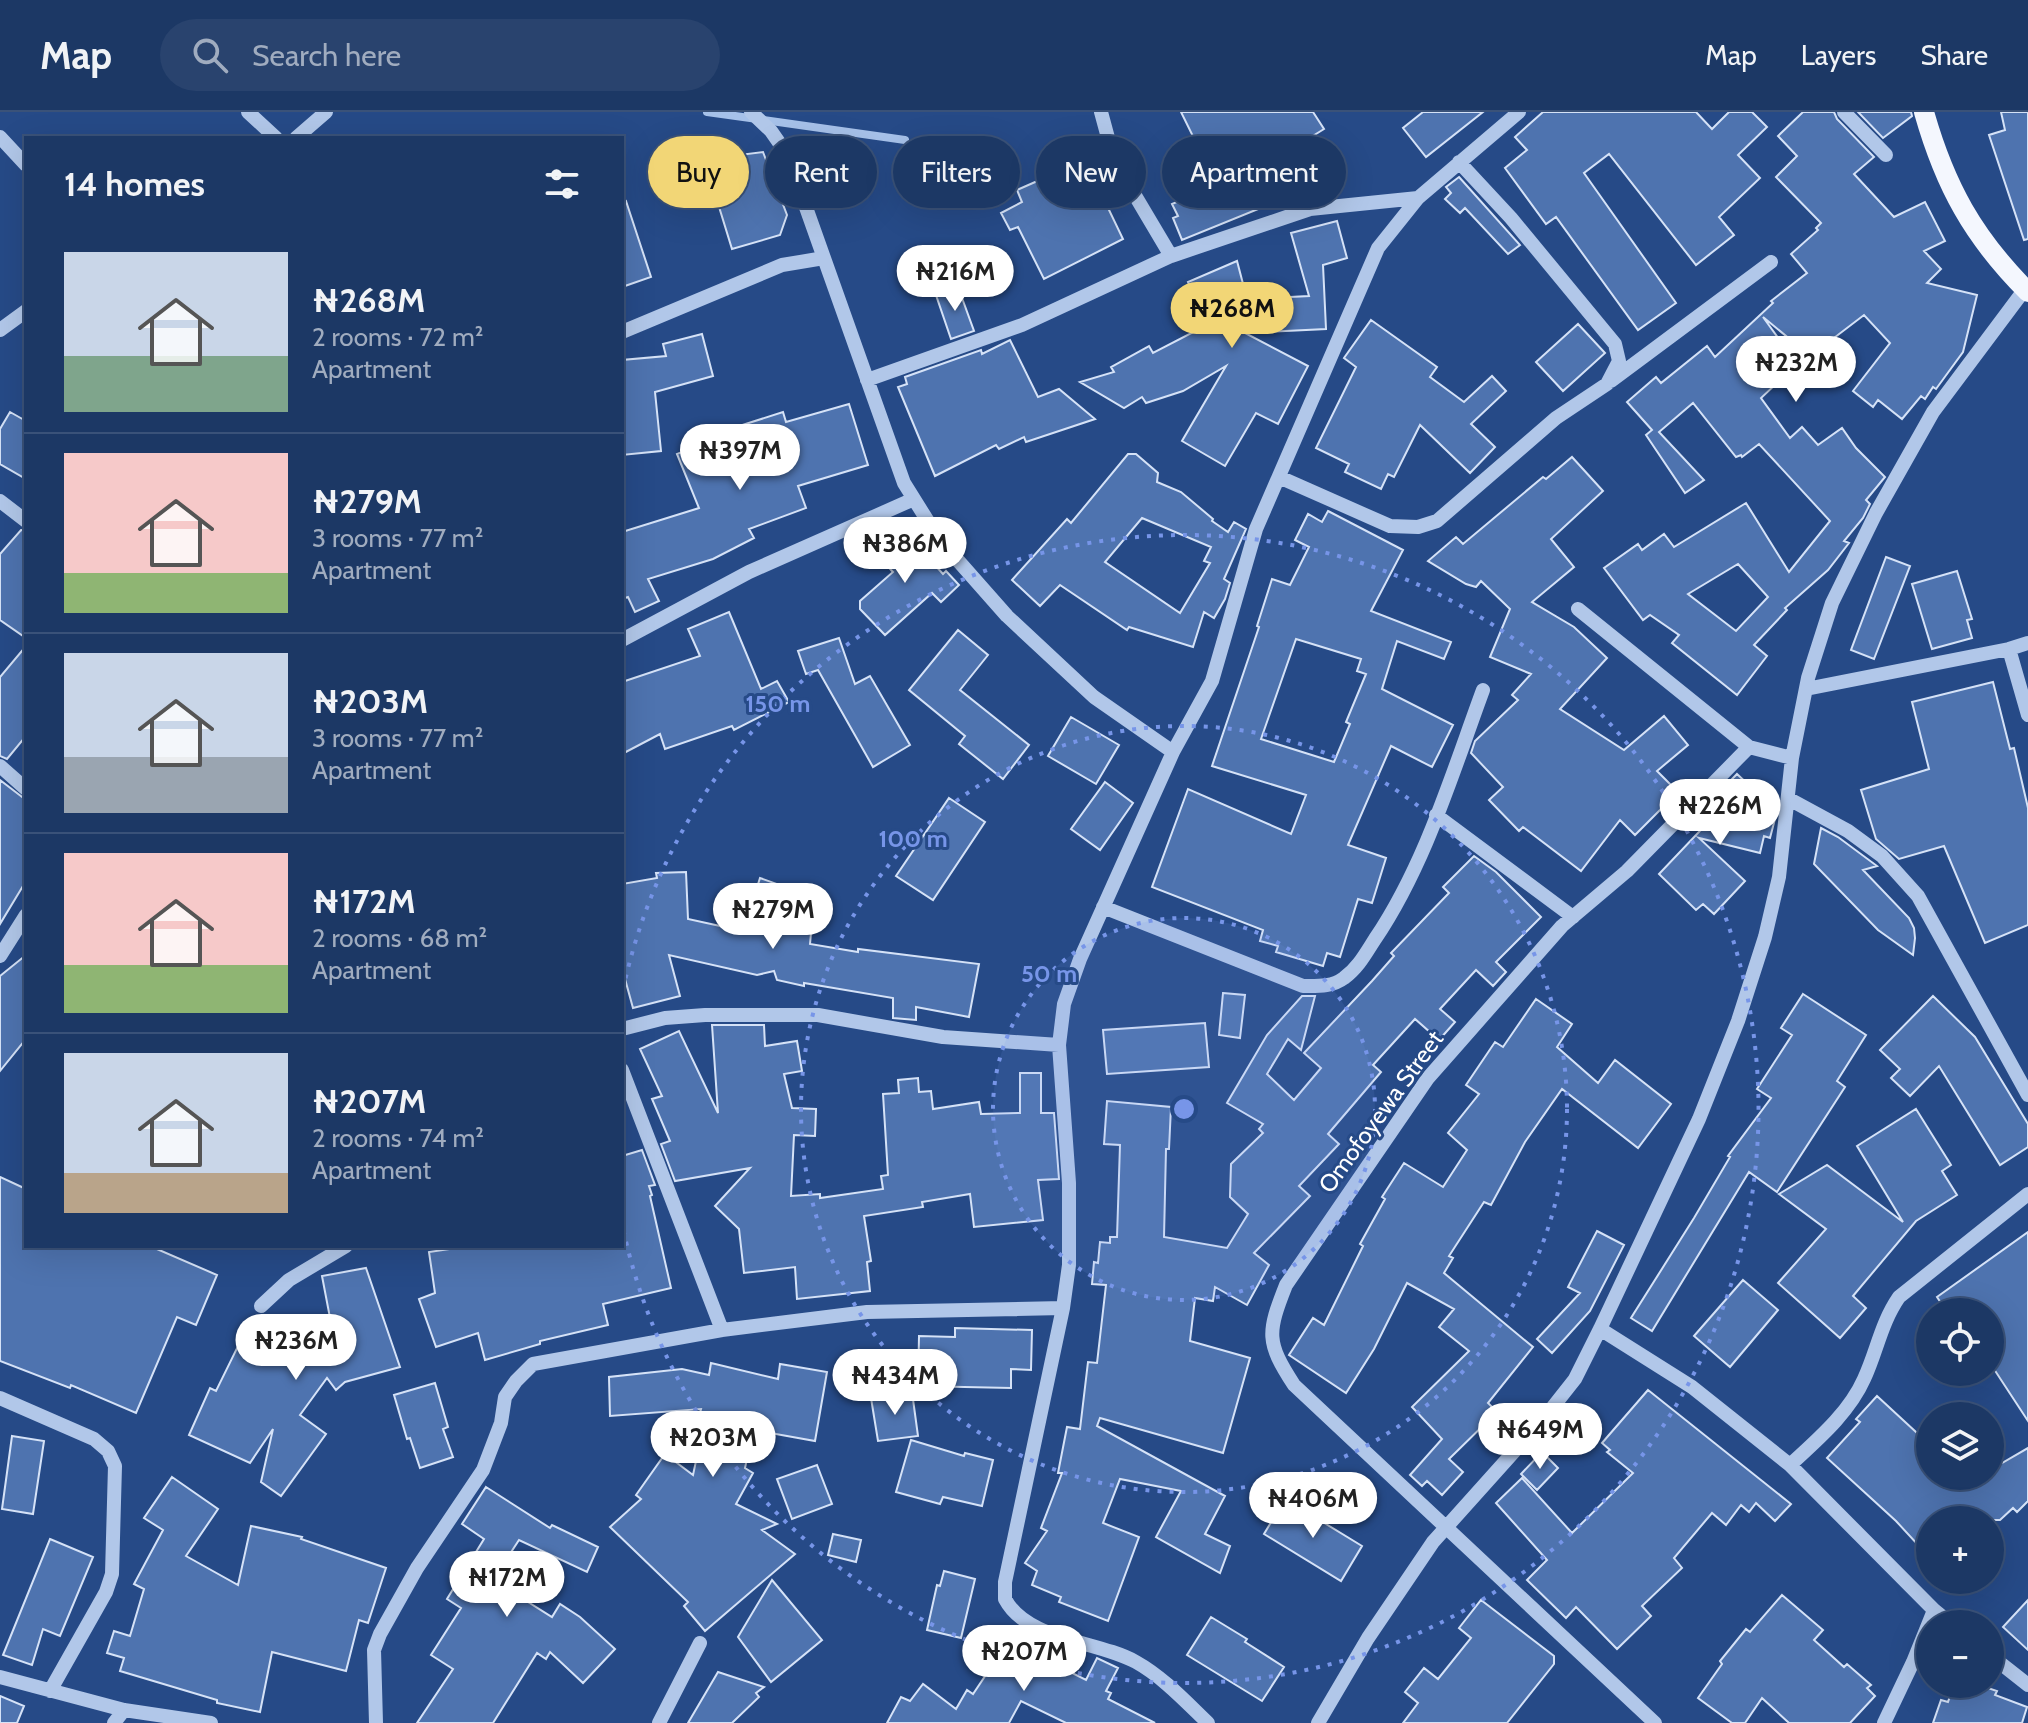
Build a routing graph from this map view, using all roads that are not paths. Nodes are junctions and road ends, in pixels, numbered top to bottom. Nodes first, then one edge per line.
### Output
1 (248, 112) edge
2 (326, 112) edge
3 (751, 112) edge
4 (1101, 112) edge
5 (1519, 112) edge
6 (1844, 112) edge
7 (1924, 112) edge
8 (274, 136) edge
9 (298, 136) edge
10 (0, 137) edge
11 (1886, 155) dead end
12 (1459, 162) junction
13 (24, 163) edge
14 (1418, 198) junction
15 (1171, 256) junction
16 (824, 258) junction
17 (1771, 262) dead end
18 (2026, 291) edge
19 (24, 312) edge
20 (0, 330) edge
21 (624, 331) edge
22 (867, 380) junction
23 (1607, 384) junction
24 (1279, 477) junction
25 (914, 499) junction
26 (0, 501) edge
27 (24, 519) edge
28 (1578, 609) dead end
29 (624, 639) edge
30 (2028, 643) edge
31 (2009, 649) junction
32 (1806, 689) junction
33 (1483, 690) dead end
34 (2028, 715) edge
35 (1749, 747) junction
36 (1173, 752) junction
37 (1792, 758) junction
38 (0, 766) edge
39 (24, 787) edge
40 (1789, 799) junction
41 (1436, 815) junction
42 (1103, 907) junction
43 (1573, 917) junction
44 (24, 918) edge
45 (0, 956) edge
46 (624, 1028) edge
47 (1059, 1045) junction
48 (624, 1075) edge
49 (2028, 1095) edge
50 (2028, 1194) edge
51 (343, 1248) edge
52 (261, 1306) dead end
53 (1063, 1308) junction
54 (1600, 1329) junction
55 (722, 1330) junction
56 (0, 1398) edge
57 (1790, 1465) junction
58 (1446, 1527) junction
59 (1934, 1610) edge
60 (700, 1643) dead end
61 (1916, 1655) edge
62 (2004, 1666) edge
63 (0, 1677) edge
64 (2028, 1685) edge
65 (50, 1691) junction
66 (124, 1710) junction
67 (114, 1723) edge
68 (211, 1723) edge
69 (376, 1723) edge
70 (659, 1723) edge
71 (1208, 1723) edge
72 (1318, 1723) edge
73 (1655, 1723) edge
74 (1884, 1723) edge

1 - 8 street
2 - 9 street
3 - 16 street
4 - 15 street
5 - 12 street
6 - 11 street
7 - 18 main road
10 - 13 street
12 - 14 street
12 - 23 street
14 - 15 street
14 - 24 street
15 - 22 street
16 - 21 street
16 - 22 street
17 - 23 street
18 - 32 street
19 - 20 street
22 - 25 street
23 - 24 street
24 - 36 street
25 - 29 street
25 - 36 street
26 - 27 street
28 - 35 street
30 - 31 street
31 - 32 street
31 - 34 street
32 - 37 street
33 - 41 street
35 - 37 street
35 - 43 street, Omofoyewa Street
36 - 42 street
37 - 40 street
38 - 39 street
40 - 49 street
40 - 54 street
41 - 42 street
41 - 43 street
42 - 47 street
43 - 58 street, Omofoyewa Street
44 - 45 street
46 - 47 street
47 - 53 street
48 - 55 street
50 - 57 street
51 - 52 street
53 - 55 street
53 - 71 street
54 - 57 street
54 - 58 street
55 - 69 street
56 - 65 street
57 - 59 street
58 - 72 street
58 - 73 street, Omofoyewa Street
60 - 70 street
61 - 74 street
62 - 64 street
63 - 65 street
65 - 66 street
66 - 67 street
66 - 68 street

